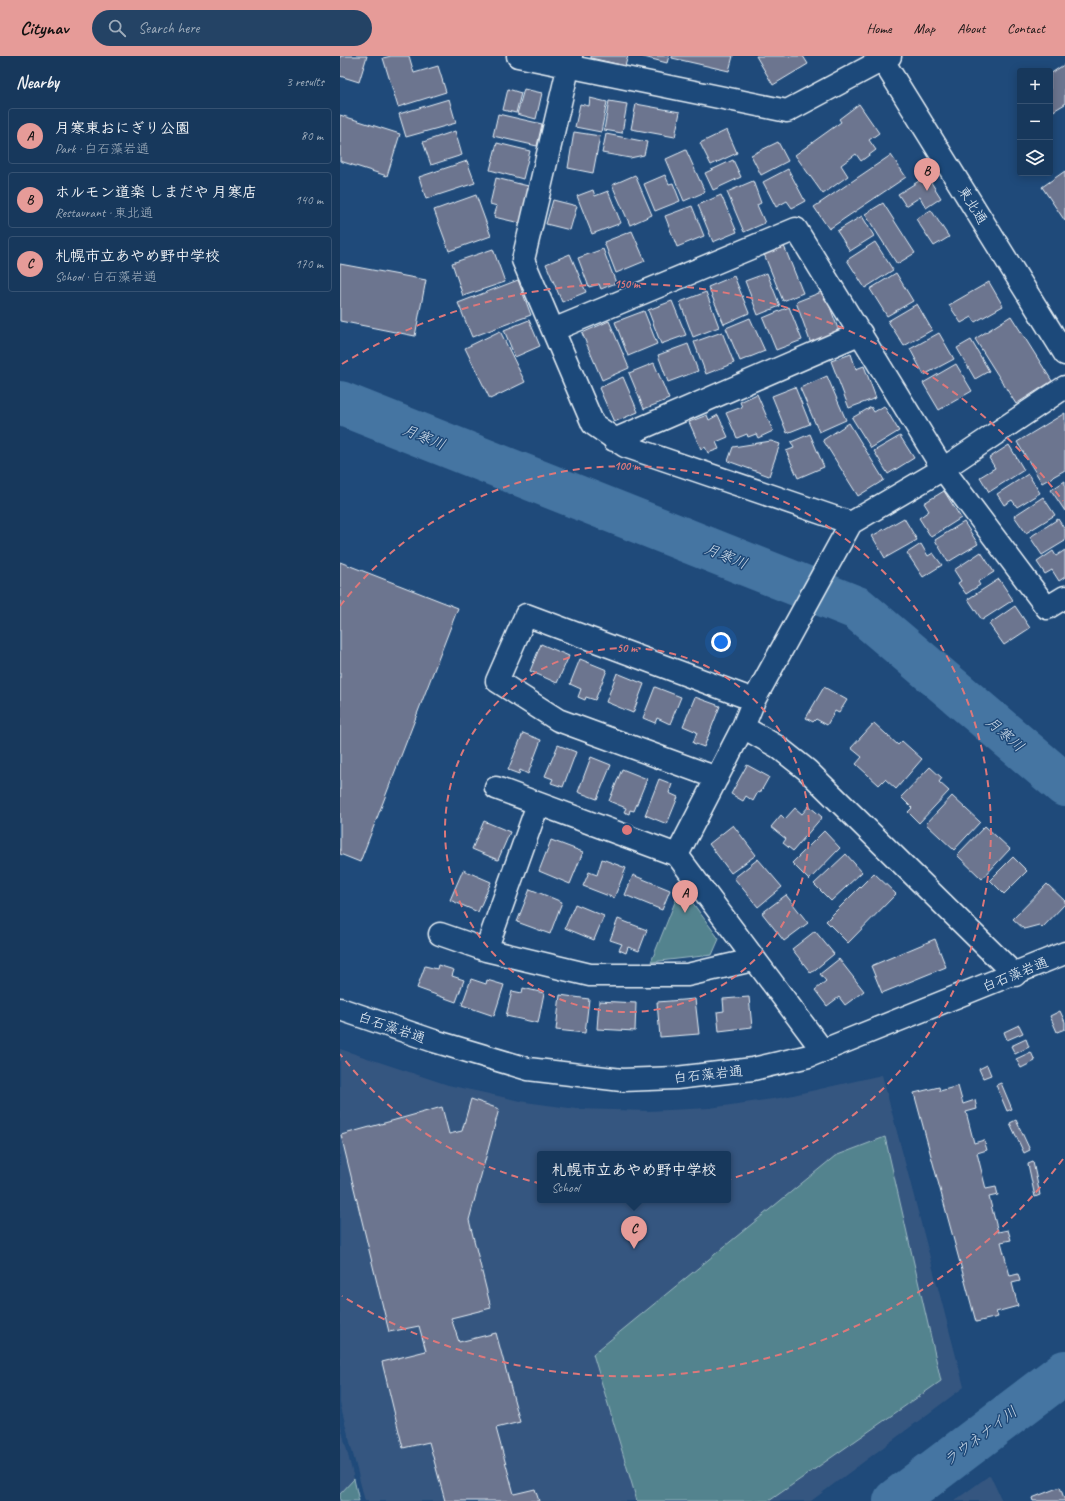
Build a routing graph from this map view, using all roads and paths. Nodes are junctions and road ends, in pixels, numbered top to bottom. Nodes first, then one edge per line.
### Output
1 (518, 56) edge
2 (885, 57) edge
3 (570, 62) edge
4 (553, 330) junction
5 (861, 333) junction
6 (1065, 354) edge
7 (1065, 387) edge
8 (614, 440) junction
9 (944, 469) junction
10 (851, 523) junction
11 (1065, 597) edge
12 (754, 700) junction
13 (743, 727) junction
14 (717, 778) junction
15 (496, 788) dead end
16 (538, 804) junction
17 (677, 855) junction
18 (440, 934) dead end
19 (486, 950) junction
20 (1065, 953) edge
21 (753, 960) junction
22 (1015, 974) junction
23 (340, 1008) edge
24 (823, 1051) junction

1 - 3 street
2 - 3 street
2 - 6 street, 東北通
3 - 4 street
4 - 5 street
4 - 8 street
5 - 8 street
5 - 9 street
7 - 9 street
8 - 10 street
9 - 10 street
9 - 11 street
10 - 12 street
12 - 13 street
12 - 14 street
13 - 14 street
13 - 22 street
14 - 17 street
15 - 16 street
16 - 17 street
16 - 19 street
17 - 21 street
18 - 19 street
19 - 21 street
20 - 22 street, 白石藻岩通
21 - 24 street
22 - 24 street, 白石藻岩通
23 - 24 street, 白石藻岩通

